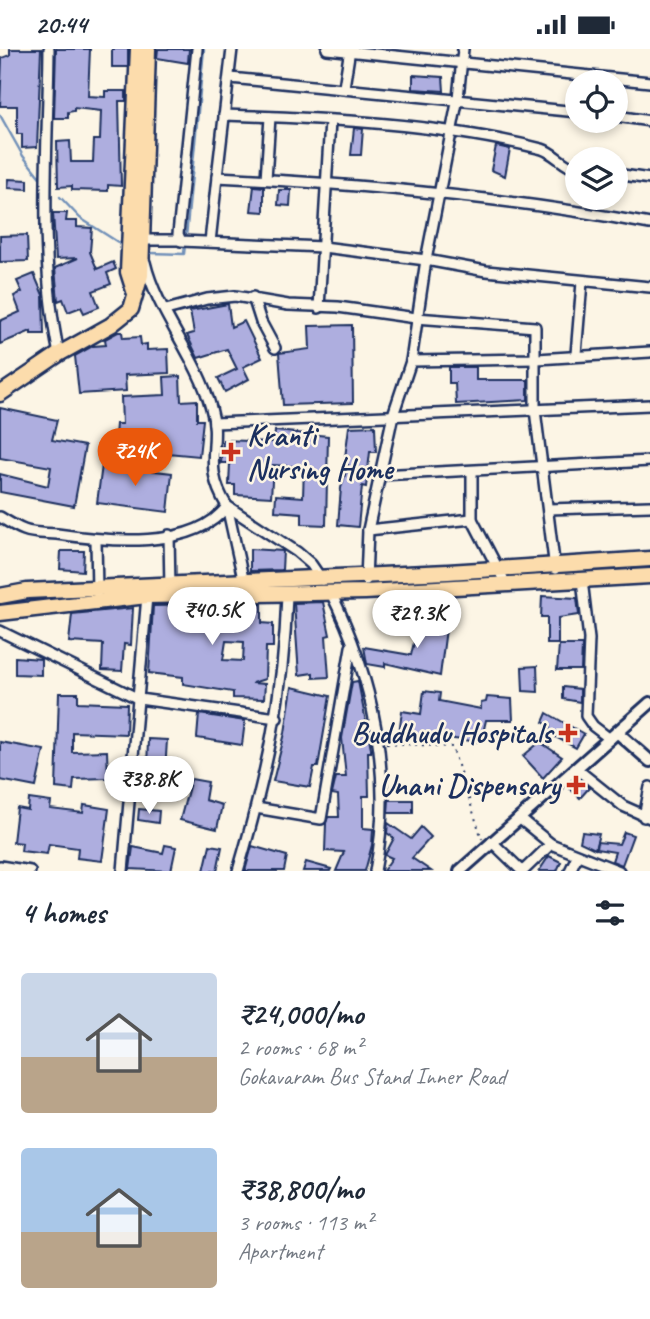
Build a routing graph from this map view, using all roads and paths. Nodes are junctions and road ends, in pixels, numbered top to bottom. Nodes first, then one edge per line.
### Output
1 (49, 49) edge
2 (138, 49) edge
3 (148, 49) edge
4 (197, 49) edge
5 (232, 49) edge
6 (327, 49) edge
7 (463, 49) edge
8 (350, 50) edge
9 (462, 61) junction
10 (230, 78) junction
11 (650, 82) edge
12 (344, 87) junction
13 (458, 98) junction
14 (565, 110) edge
15 (224, 115) junction
16 (270, 117) junction
17 (628, 118) edge
18 (330, 121) junction
19 (650, 121) edge
20 (451, 132) junction
21 (565, 166) edge
22 (628, 176) edge
23 (217, 177) junction
24 (266, 179) junction
25 (650, 179) edge
26 (327, 183) junction
27 (440, 193) junction
28 (650, 224) edge
29 (180, 240) junction
30 (210, 242) junction
31 (143, 244) junction
32 (323, 247) junction
33 (426, 260) junction
34 (583, 282) junction
35 (650, 287) edge
36 (134, 291) junction
37 (253, 297) junction
38 (320, 307) junction
39 (166, 310) junction
40 (416, 318) junction
41 (275, 348) dead end
42 (650, 352) edge
43 (59, 354) junction
44 (576, 354) junction
45 (537, 359) junction
46 (411, 361) junction
47 (0, 394) edge
48 (650, 405) edge
49 (535, 410) junction
50 (393, 415) junction
51 (214, 423) junction
52 (650, 461) edge
53 (544, 468) junction
54 (472, 471) junction
55 (380, 475) junction
56 (227, 506) junction
57 (650, 506) edge
58 (548, 509) junction
59 (0, 517) edge
60 (472, 519) junction
61 (368, 530) junction
62 (169, 535) junction
63 (96, 540) junction
64 (650, 559) edge
65 (554, 565) junction
66 (498, 568) junction
67 (366, 576) junction
68 (650, 576) edge
69 (321, 578) junction
70 (582, 580) junction
71 (556, 581) junction
72 (506, 584) junction
73 (245, 589) junction
74 (170, 591) junction
75 (365, 592) junction
76 (332, 593) junction
77 (97, 594) junction
78 (287, 595) junction
79 (0, 596) edge
80 (147, 596) junction
81 (0, 613) edge
82 (0, 631) edge
83 (352, 646) junction
84 (139, 699) junction
85 (650, 703) edge
86 (277, 718) junction
87 (614, 735) junction
88 (379, 743) junction
89 (650, 761) edge
90 (578, 770) junction
91 (650, 787) edge
92 (256, 808) junction
93 (519, 818) junction
94 (647, 818) edge
95 (551, 844) junction
96 (489, 845) junction
97 (577, 856) junction
98 (0, 866) edge
99 (30, 871) edge
100 (123, 871) edge
101 (238, 871) edge
102 (374, 871) edge
103 (460, 871) edge
104 (522, 871) edge
105 (570, 871) edge
106 (618, 871) edge

1 - 43 street
2 - 36 main road
3 - 31 main road
4 - 29 street
5 - 10 street
6 - 8 street
7 - 9 street
8 - 9 street
8 - 12 street
9 - 11 street
9 - 13 street
10 - 12 street
10 - 15 street
12 - 13 street
13 - 14 street
13 - 20 street
15 - 16 street
15 - 23 street
16 - 18 street
16 - 24 street
17 - 19 street
18 - 20 street
18 - 26 street
20 - 21 street
20 - 27 street
22 - 25 street
23 - 24 street
23 - 30 street
24 - 26 street
26 - 27 street
26 - 32 street
27 - 28 street
27 - 33 street
29 - 30 street
29 - 31 street
30 - 32 street
31 - 36 main road
31 - 39 street
32 - 33 street
32 - 38 street
33 - 34 street
33 - 40 street
34 - 35 street
34 - 44 street
36 - 43 main road
37 - 38 street
37 - 39 street
37 - 41 street
38 - 40 street
39 - 51 street
40 - 45 street
40 - 46 street
42 - 44 street
43 - 47 main road
44 - 45 street
45 - 46 street
45 - 49 street
46 - 50 street
48 - 49 street
49 - 50 street
49 - 53 street
50 - 51 street
50 - 55 street
51 - 56 street
52 - 53 street
53 - 54 street
53 - 58 street
54 - 55 street
54 - 60 street
55 - 61 street
56 - 62 street
56 - 69 street
56 - 73 street
57 - 58 street
58 - 65 street
59 - 63 street
60 - 61 street
60 - 66 street
61 - 67 street
62 - 63 street
62 - 74 street
63 - 77 street
64 - 65 main road
65 - 66 main road
65 - 71 street
66 - 67 main road
66 - 72 street
67 - 69 main road
67 - 75 street
68 - 70 main road
69 - 73 main road
69 - 76 street
70 - 71 main road
70 - 87 street
71 - 72 main road
72 - 75 main road
73 - 74 main road
73 - 78 main road
74 - 77 main road
74 - 80 main road
75 - 76 main road
76 - 78 main road
76 - 83 street
77 - 79 main road
77 - 80 main road
77 - 81 main road
78 - 86 street
80 - 84 street
82 - 84 street
83 - 88 street
83 - 92 street
84 - 86 street
84 - 100 street
85 - 87 street
86 - 92 street
87 - 89 street
87 - 90 street
88 - 96 path
88 - 102 street
90 - 93 street
90 - 94 street
91 - 94 street
92 - 101 street
93 - 95 street
93 - 96 street
95 - 97 street
95 - 104 street
96 - 103 street
96 - 104 street
97 - 105 street
97 - 106 street
98 - 99 street

